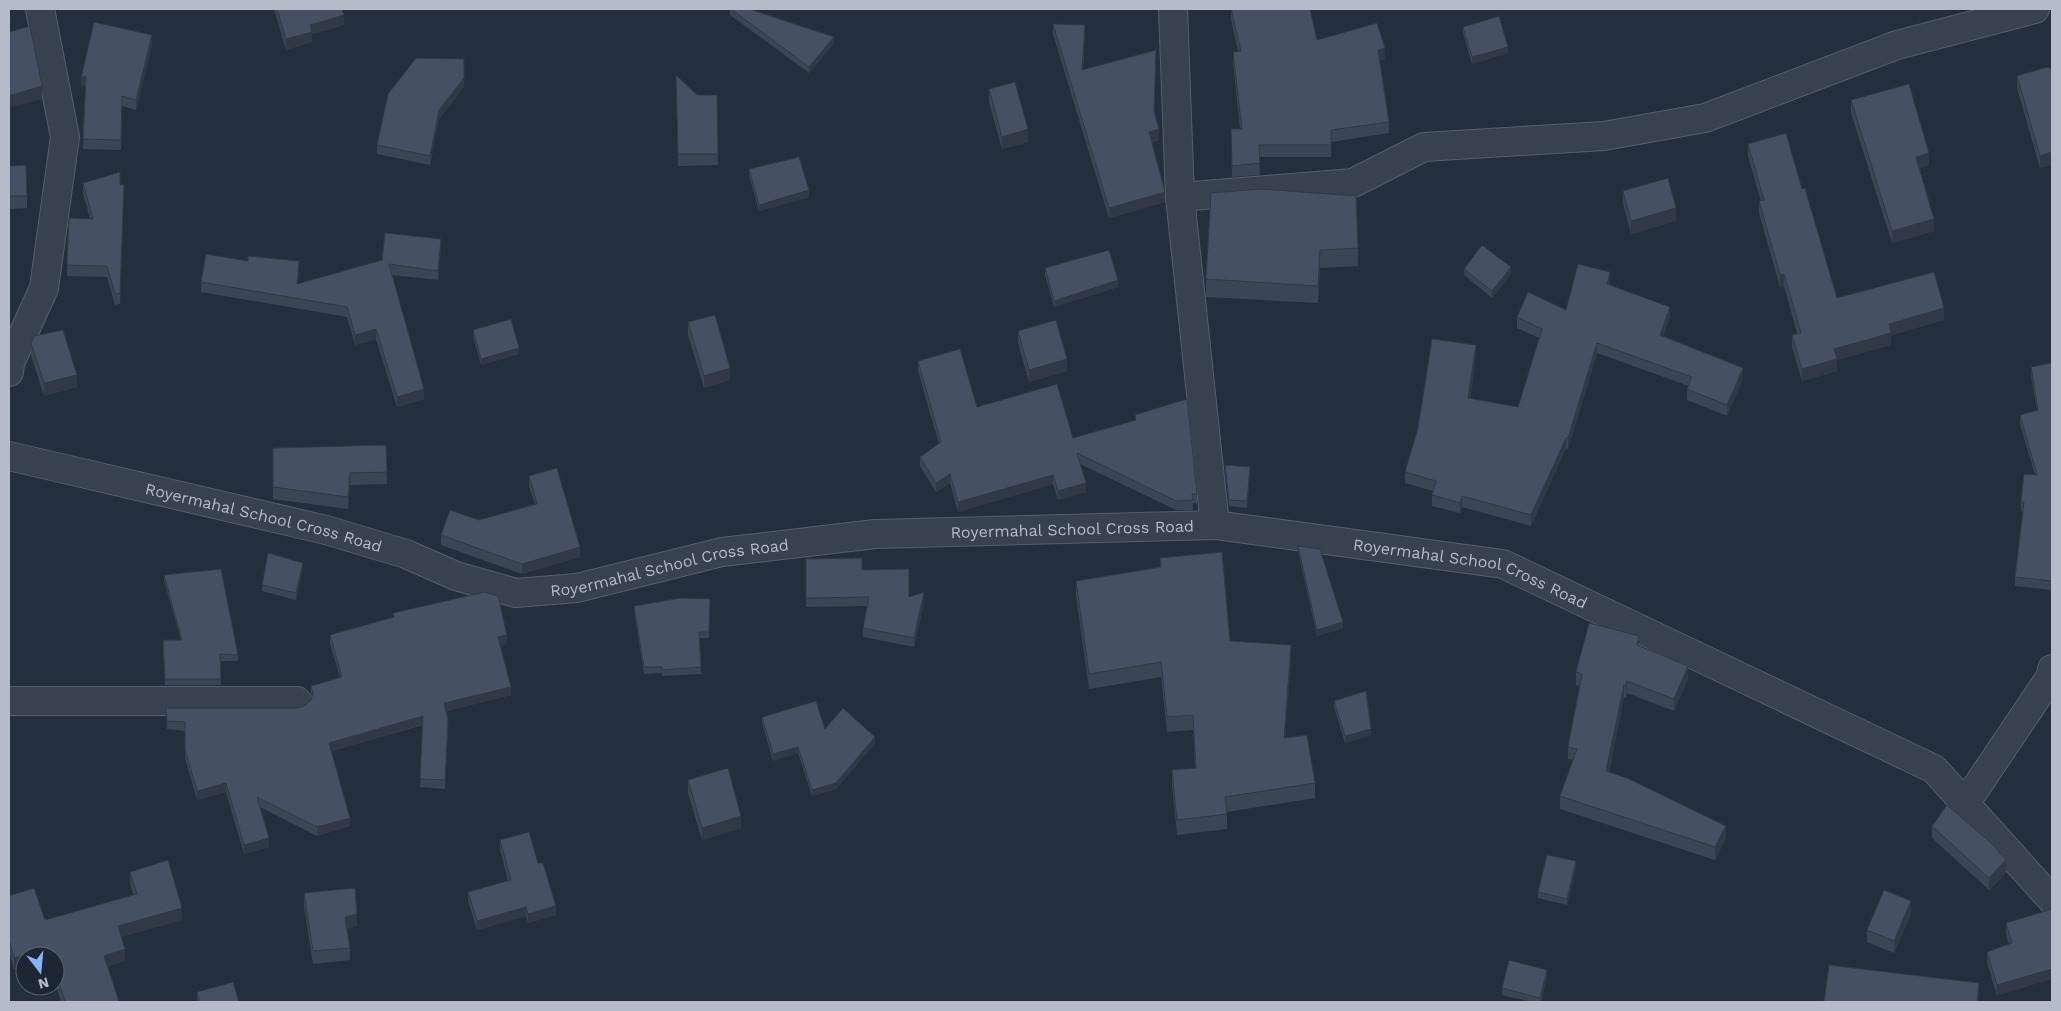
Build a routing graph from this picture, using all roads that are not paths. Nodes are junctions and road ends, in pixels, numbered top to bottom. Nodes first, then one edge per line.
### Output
1 (40, 9) edge
2 (1173, 9) edge
3 (2035, 9) edge
4 (1180, 197) junction
5 (9, 372) edge
6 (9, 456) edge
7 (1216, 525) junction
8 (2052, 669) edge
9 (297, 700) dead end
10 (9, 701) edge
11 (1965, 804) junction
12 (2052, 900) edge

1 - 5 street
2 - 4 street
3 - 4 street
4 - 7 street
6 - 7 street, Royermahal School Cross Road
7 - 11 street, Royermahal School Cross Road
8 - 11 street
9 - 10 street
11 - 12 street, Royermahal School Cross Road

